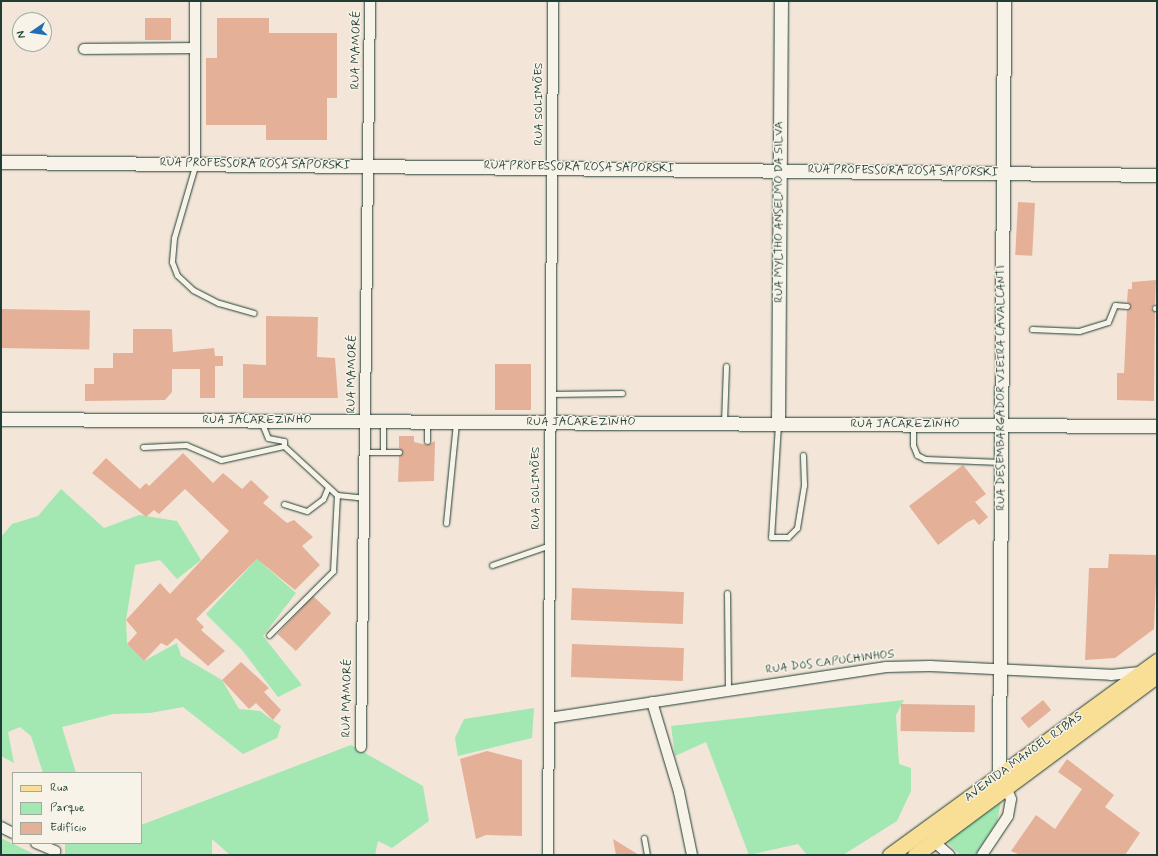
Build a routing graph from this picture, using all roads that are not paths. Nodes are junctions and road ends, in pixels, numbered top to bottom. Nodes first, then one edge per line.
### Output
1 (195, 1) edge
2 (370, 1) edge
3 (553, 1) edge
4 (781, 1) edge
5 (1004, 1) edge
6 (195, 48) junction
7 (84, 49) dead end
8 (1, 162) edge
9 (195, 164) junction
10 (368, 166) junction
11 (552, 168) junction
12 (780, 171) junction
13 (1003, 173) junction
14 (1157, 175) edge
15 (1127, 306) dead end
16 (254, 313) dead end
17 (1032, 329) dead end
18 (726, 366) dead end
19 (622, 392) dead end
20 (551, 394) junction
21 (2, 420) edge
22 (261, 421) junction
23 (365, 422) junction
24 (383, 422) junction
25 (427, 422) junction
26 (456, 422) junction
27 (550, 422) junction
28 (724, 424) junction
29 (778, 424) junction
30 (913, 425) junction
31 (1001, 425) junction
32 (1157, 426) edge
33 (427, 441) dead end
34 (143, 446) dead end
35 (284, 446) junction
36 (364, 452) junction
37 (383, 452) junction
38 (399, 452) dead end
39 (804, 455) dead end
40 (1001, 462) junction
41 (328, 487) junction
42 (337, 495) junction
43 (364, 498) junction
44 (284, 504) dead end
45 (446, 523) dead end
46 (550, 545) junction
47 (492, 565) dead end
48 (727, 592) dead end
49 (269, 636) dead end
50 (1157, 661) edge
51 (1000, 672) junction
52 (1141, 672) junction
53 (1157, 674) edge
54 (728, 690) junction
55 (652, 702) junction
56 (549, 718) junction
57 (361, 746) dead end
58 (1003, 781) junction
59 (1, 827) edge
60 (12, 832) edge
61 (644, 838) dead end
62 (932, 840) junction
63 (38, 844) edge
64 (55, 851) dead end
65 (548, 855) edge
66 (647, 855) edge
67 (692, 855) edge
68 (890, 855) edge
69 (915, 855) edge
70 (949, 855) edge
71 (982, 855) edge

1 - 6 street
2 - 10 street, RUA MAMORÉ
3 - 11 street, RUA SOLIMÕES
4 - 12 street, RUA MYLTHO ANSELMO DA SILVA
5 - 13 street, RUA DESEMBARGADOR VIEIRA CAVALCANTI
6 - 7 street
6 - 9 street
8 - 9 street, RUA PROFESSORA ROSA SAPORSKI
9 - 10 street, RUA PROFESSORA ROSA SAPORSKI
9 - 16 lane
10 - 11 street, RUA PROFESSORA ROSA SAPORSKI
10 - 23 street, RUA MAMORÉ
11 - 12 street, RUA PROFESSORA ROSA SAPORSKI
11 - 20 street, RUA SOLIMÕES
12 - 13 street, RUA PROFESSORA ROSA SAPORSKI
12 - 29 street, RUA MYLTHO ANSELMO DA SILVA
13 - 14 street, RUA PROFESSORA ROSA SAPORSKI
13 - 31 street, RUA DESEMBARGADOR VIEIRA CAVALCANTI
15 - 17 lane
18 - 28 lane
19 - 20 lane
20 - 27 street, RUA SOLIMÕES
21 - 22 street, RUA JACAREZINHO
22 - 23 street, RUA JACAREZINHO
22 - 35 lane
23 - 24 street, RUA JACAREZINHO
23 - 36 street, RUA MAMORÉ
24 - 25 street, RUA JACAREZINHO
24 - 37 lane
25 - 26 street, RUA JACAREZINHO
25 - 33 lane
26 - 27 street, RUA JACAREZINHO
26 - 45 lane
27 - 28 street, RUA JACAREZINHO
27 - 46 street, RUA SOLIMÕES
28 - 29 street, RUA JACAREZINHO
29 - 30 street, RUA JACAREZINHO
29 - 39 lane
30 - 31 street, RUA JACAREZINHO
30 - 40 lane
31 - 32 street, RUA JACAREZINHO
31 - 40 street, RUA DESEMBARGADOR VIEIRA CAVALCANTI
34 - 35 lane
35 - 41 lane
36 - 37 lane
36 - 43 street, RUA MAMORÉ
37 - 38 lane
40 - 51 street, RUA DESEMBARGADOR VIEIRA CAVALCANTI
41 - 42 lane
41 - 44 lane
42 - 43 lane
42 - 49 lane
43 - 57 street, RUA MAMORÉ
46 - 47 lane
46 - 56 street, RUA SOLIMÕES
48 - 54 lane
50 - 52 main road, AVENIDA MANOEL RIBAS
51 - 52 street, RUA DOS CAPUCHINHOS
51 - 54 street, RUA DOS CAPUCHINHOS
51 - 58 street, RUA DESEMBARGADOR VIEIRA CAVALCANTI
52 - 58 main road, AVENIDA MANOEL RIBAS
53 - 58 main road, AVENIDA MANOEL RIBAS
54 - 55 street, RUA DOS CAPUCHINHOS
55 - 56 street, RUA DOS CAPUCHINHOS
55 - 67 street
56 - 65 street, RUA SOLIMÕES
58 - 62 main road, AVENIDA MANOEL RIBAS
58 - 68 main road, AVENIDA MANOEL RIBAS
58 - 71 street
59 - 60 street
61 - 66 lane
62 - 69 main road, AVENIDA MANOEL RIBAS
62 - 70 street
63 - 64 street

